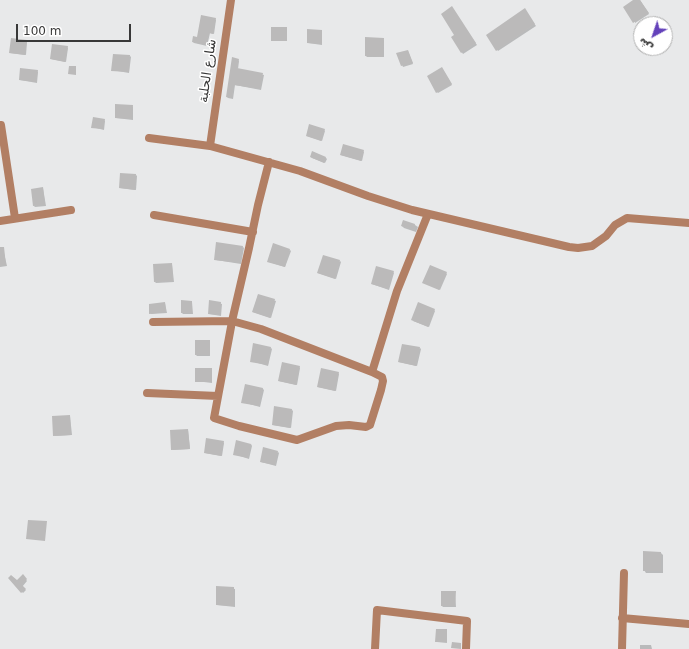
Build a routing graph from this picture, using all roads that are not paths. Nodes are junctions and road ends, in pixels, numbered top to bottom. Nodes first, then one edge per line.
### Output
1 (231, 0) edge
2 (1, 125) dead end
3 (150, 138) dead end
4 (210, 146) junction
5 (269, 162) junction
6 (71, 210) dead end
7 (428, 214) junction
8 (154, 215) dead end
9 (15, 218) junction
10 (0, 221) edge
11 (689, 223) edge
12 (253, 232) junction
13 (232, 321) junction
14 (153, 322) dead end
15 (372, 372) junction
16 (147, 392) dead end
17 (218, 396) junction
18 (624, 573) dead end
19 (622, 618) junction
20 (689, 624) edge
21 (375, 649) edge
22 (466, 649) edge
23 (622, 649) edge

1 - 4 street, شارع الحلبة
2 - 9 street
3 - 4 street
4 - 5 street
5 - 7 street
5 - 12 street
6 - 9 street
7 - 11 street
7 - 15 street
8 - 12 street
9 - 10 street
12 - 13 street
13 - 14 street
13 - 15 street
13 - 17 street
15 - 17 street
16 - 17 street
18 - 19 street
19 - 20 street
19 - 23 street
21 - 22 street

